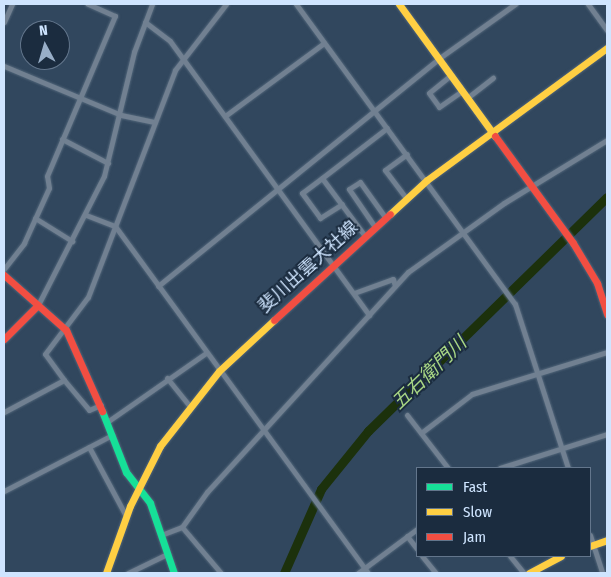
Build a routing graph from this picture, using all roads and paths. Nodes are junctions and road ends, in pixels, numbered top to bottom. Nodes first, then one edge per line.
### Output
1 (12, 4) edge
2 (90, 4) edge
3 (152, 4) edge
4 (226, 4) edge
5 (296, 4) edge
6 (399, 4) edge
7 (515, 4) edge
8 (588, 4) edge
9 (4, 22) edge
10 (145, 22) junction
11 (607, 30) edge
12 (324, 43) junction
13 (607, 48) edge
14 (182, 58) junction
15 (438, 58) junction
16 (4, 66) edge
17 (451, 75) junction
18 (493, 78) dead end
19 (462, 91) junction
20 (467, 98) junction
21 (80, 99) junction
22 (375, 111) junction
23 (121, 115) junction
24 (225, 116) junction
25 (154, 122) junction
26 (387, 128) junction
27 (492, 132) junction
28 (62, 139) junction
29 (607, 140) edge
30 (407, 154) junction
31 (108, 163) junction
32 (322, 178) junction
33 (427, 180) junction
34 (533, 188) junction
35 (278, 189) junction
36 (406, 198) junction
37 (342, 204) junction
38 (86, 215) junction
39 (386, 217) junction
40 (35, 218) junction
41 (115, 226) junction
42 (375, 227) junction
43 (464, 233) junction
44 (365, 236) junction
45 (72, 241) junction
46 (332, 265) junction
47 (4, 269) edge
48 (4, 275) edge
49 (158, 286) junction
50 (395, 286) junction
51 (354, 293) junction
52 (38, 306) junction
53 (607, 314) edge
54 (369, 315) junction
55 (66, 330) junction
56 (4, 339) edge
57 (607, 352) edge
58 (206, 353) junction
59 (219, 371) junction
60 (539, 374) junction
61 (167, 378) junction
62 (64, 380) junction
63 (101, 405) junction
64 (189, 405) junction
65 (4, 412) edge
66 (407, 415) dead end
67 (107, 422) junction
68 (263, 432) junction
69 (421, 432) junction
70 (607, 434) edge
71 (112, 435) junction
72 (89, 446) junction
73 (562, 449) junction
74 (447, 467) edge
75 (503, 467) edge
76 (568, 467) edge
77 (138, 488) junction
78 (4, 491) edge
79 (126, 516) junction
80 (182, 527) junction
81 (416, 530) edge
82 (161, 535) junction
83 (408, 536) junction
84 (607, 540) edge
85 (591, 545) edge
86 (416, 548) edge
87 (167, 554) junction
88 (423, 557) edge
89 (511, 557) edge
90 (559, 557) edge
91 (367, 571) edge
92 (106, 573) edge
93 (128, 573) edge
94 (174, 573) edge
95 (221, 573) edge
96 (358, 573) edge
97 (436, 573) edge
98 (524, 573) edge
99 (529, 573) edge
100 (602, 573) edge

1 - 9 street
2 - 21 street
3 - 10 street
4 - 14 street
5 - 12 street
6 - 15 street
7 - 15 street
8 - 11 street
10 - 14 street
10 - 23 street
12 - 22 street
12 - 24 street
13 - 27 street, 斐川出雲大社線
14 - 24 street
14 - 25 street
15 - 17 street
15 - 22 street
16 - 21 street
17 - 19 street
17 - 19 street
18 - 20 street
19 - 20 street
20 - 27 street
21 - 23 street
21 - 28 street
22 - 26 street
22 - 35 street
23 - 25 street
23 - 31 street
24 - 35 street
25 - 41 street
26 - 30 street
26 - 32 street
27 - 33 street, 斐川出雲大社線
27 - 34 street
28 - 31 street
28 - 40 street
29 - 34 street
30 - 33 street
30 - 36 street
31 - 38 street
32 - 37 street
32 - 37 street
33 - 36 street, 斐川出雲大社線
33 - 43 street
34 - 43 street
34 - 53 street
35 - 46 street
35 - 49 street
36 - 39 street, 斐川出雲大社線
37 - 44 street
38 - 41 street
38 - 45 street
39 - 42 street, 斐川出雲大社線
39 - 42 street
40 - 45 street
40 - 47 street
41 - 49 street
41 - 55 street
42 - 44 street, 斐川出雲大社線
43 - 50 street
43 - 60 street
44 - 46 street, 斐川出雲大社線
45 - 52 street
46 - 51 street
46 - 59 street, 斐川出雲大社線
48 - 52 street
49 - 58 street
50 - 51 street
50 - 54 street
51 - 54 street
52 - 55 street
52 - 56 street
54 - 68 street
55 - 62 street
55 - 63 street
57 - 60 street
58 - 59 street
58 - 61 street
59 - 64 street, 斐川出雲大社線
59 - 68 street
60 - 69 street
60 - 73 street
61 - 64 street
61 - 67 street
62 - 63 street
62 - 65 street
63 - 67 street
64 - 77 street, 斐川出雲大社線
66 - 69 street
67 - 71 street
68 - 80 street
68 - 91 street
69 - 74 street
70 - 73 street
71 - 72 street
71 - 77 street
72 - 78 street
72 - 79 street
73 - 75 street
73 - 76 street
77 - 79 street, 斐川出雲大社線
77 - 82 street
79 - 92 street, 斐川出雲大社線
80 - 82 street
80 - 95 street
81 - 83 street
82 - 87 street
83 - 86 street
83 - 91 street
84 - 85 street
85 - 100 street
87 - 93 street
87 - 94 street
88 - 97 street
89 - 98 street
90 - 99 street
91 - 96 street

